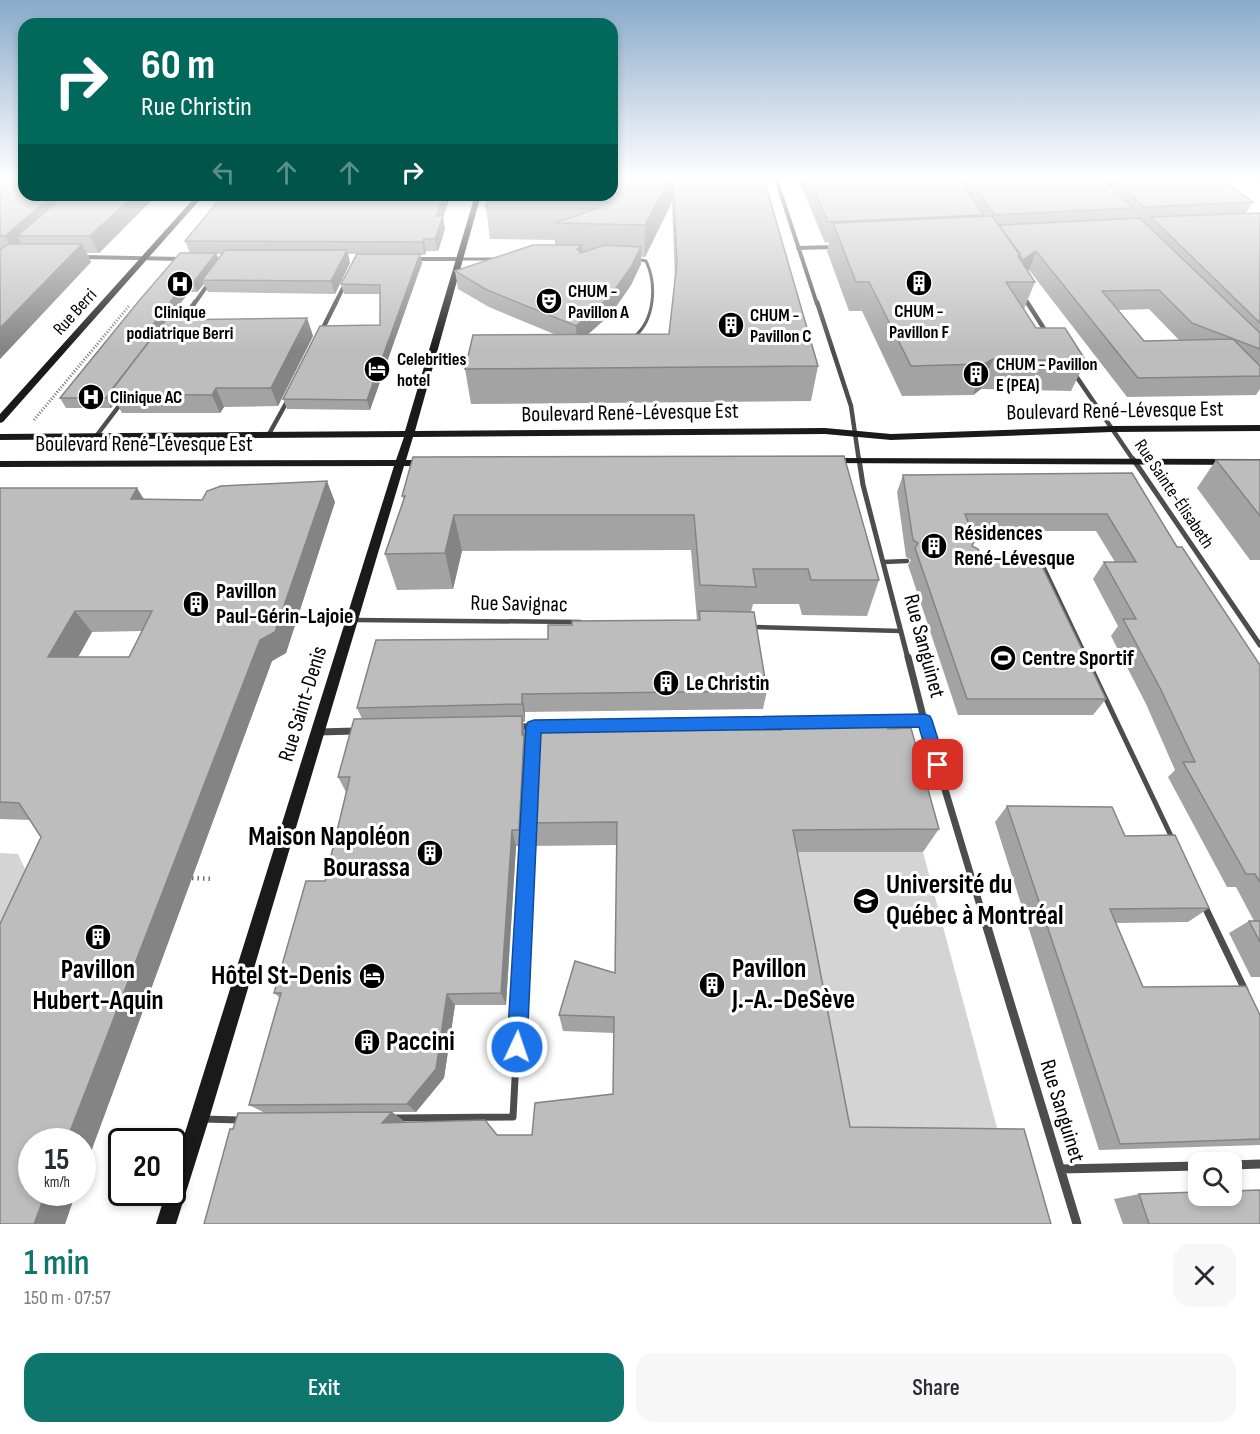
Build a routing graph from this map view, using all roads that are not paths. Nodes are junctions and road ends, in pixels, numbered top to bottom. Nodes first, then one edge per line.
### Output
1 (163, 236) edge
2 (466, 236) edge
3 (794, 236) edge
4 (844, 246) edge
5 (798, 248) junction
6 (82, 257) edge
7 (144, 258) junction
8 (188, 259) edge
9 (411, 259) edge
10 (460, 259) junction
11 (504, 259) edge
12 (633, 259) edge
13 (348, 277) edge
14 (213, 279) edge
15 (1020, 293) edge
16 (171, 335) edge
17 (318, 338) edge
18 (630, 339) edge
19 (1052, 340) edge
20 (481, 358) edge
21 (430, 359) junction
22 (1070, 368) edge
23 (293, 389) edge
24 (122, 401) edge
25 (0, 420) edge
26 (1260, 428) edge
27 (1112, 429) junction
28 (856, 433) junction
29 (269, 434) junction
30 (97, 435) junction
31 (408, 435) junction
32 (0, 437) edge
33 (814, 461) edge
34 (860, 461) junction
35 (1134, 461) junction
36 (399, 462) junction
37 (1260, 462) edge
38 (444, 463) edge
39 (0, 464) edge
40 (907, 561) dead end
41 (968, 561) edge
42 (883, 562) junction
43 (352, 620) junction
44 (587, 622) edge
45 (742, 626) edge
46 (902, 631) junction
47 (1260, 645) edge
48 (924, 720) junction
49 (534, 726) junction
50 (510, 727) edge
51 (370, 731) edge
52 (318, 732) junction
53 (533, 735) edge
54 (529, 814) edge
55 (1173, 840) edge
56 (1199, 894) edge
57 (1250, 1001) edge
58 (200, 1119) junction
59 (383, 1119) edge
60 (244, 1120) edge
61 (1260, 1164) edge
62 (1242, 1165) edge
63 (1188, 1166) edge
64 (1061, 1169) junction
65 (166, 1224) edge
66 (1077, 1224) edge

1 - 7 main road, Rue Berri
2 - 10 main road, Rue Saint-Denis
3 - 5 street, Rue Sanguinet
4 - 5 street
5 - 28 street, Rue Sanguinet
6 - 7 street
7 - 8 street
7 - 25 main road, Rue Berri
9 - 10 street
10 - 11 lane
10 - 21 main road, Rue Saint-Denis
12 - 18 lane
13 - 17 street
14 - 16 street
15 - 19 street
20 - 21 lane
21 - 31 main road, Rue Saint-Denis
22 - 27 street, Rue Sainte-Élisabeth
23 - 29 street
24 - 30 street
26 - 27 main road, Boulevard René-Lévesque Est
27 - 28 main road, Boulevard René-Lévesque Est
27 - 35 street, Rue Sainte-Élisabeth
28 - 31 main road, Boulevard René-Lévesque Est
28 - 34 street, Rue Sanguinet
29 - 30 main road, Boulevard René-Lévesque Est
29 - 31 main road, Boulevard René-Lévesque Est
30 - 32 main road, Boulevard René-Lévesque Est
31 - 36 main road, Rue Saint-Denis
33 - 34 main road
34 - 35 main road
34 - 42 street, Rue Sanguinet
35 - 37 main road
35 - 47 street, Rue Sainte-Élisabeth
36 - 38 main road, Boulevard René-Lévesque Est
36 - 39 main road, Boulevard René-Lévesque Est
36 - 43 main road, Rue Saint-Denis
40 - 42 lane
41 - 55 lane
42 - 46 street, Rue Sanguinet
43 - 44 lane, Rue Savignac
43 - 52 main road, Rue Saint-Denis
45 - 46 lane
46 - 48 street, Rue Sanguinet
48 - 49 street
48 - 64 street, Rue Sanguinet
49 - 50 street
49 - 53 lane
51 - 52 street
52 - 58 main road, Rue Saint-Denis
54 - 59 lane
56 - 57 lane
58 - 60 lane
58 - 65 main road, Rue Saint-Denis
61 - 62 street
63 - 64 street
64 - 66 street, Rue Sanguinet

